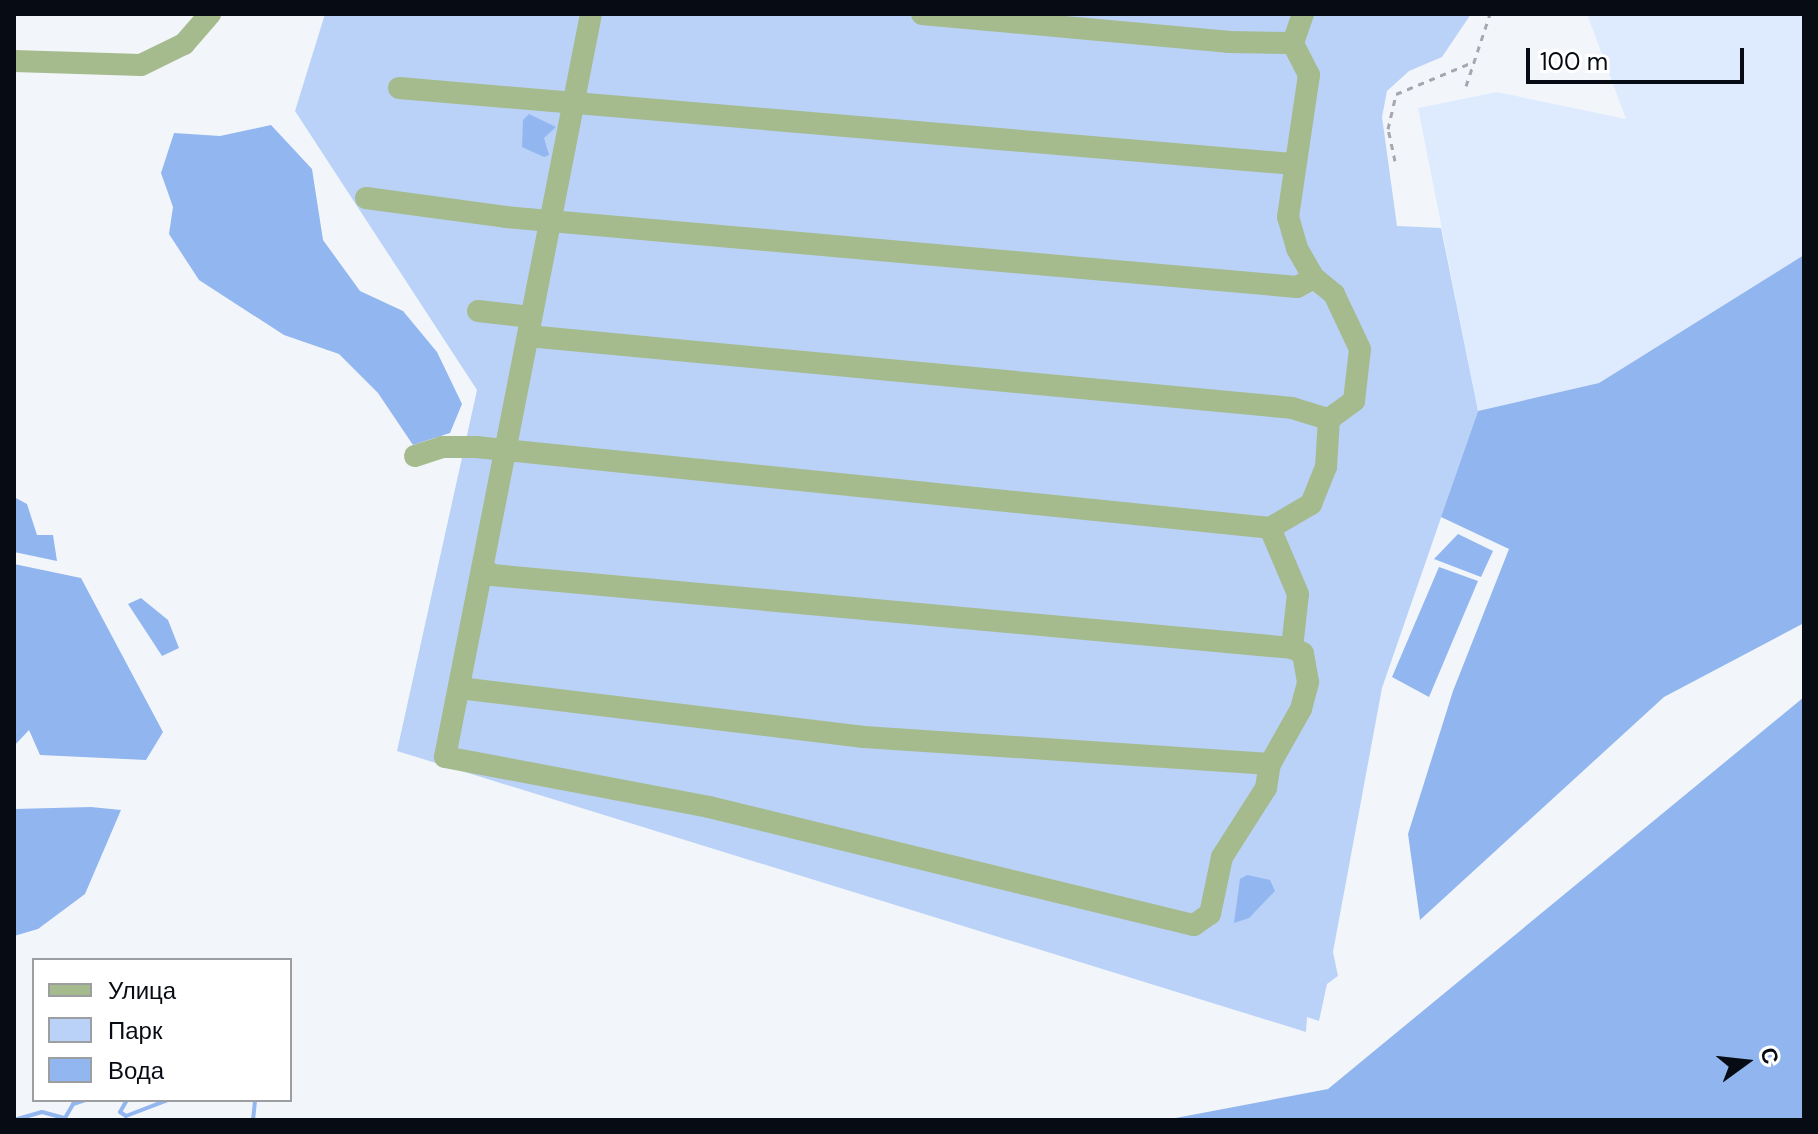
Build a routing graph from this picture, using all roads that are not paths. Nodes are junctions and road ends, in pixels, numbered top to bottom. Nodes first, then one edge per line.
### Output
1 (210, 14) edge
2 (591, 14) edge
3 (922, 14) edge
4 (1303, 14) edge
5 (1293, 43) junction
6 (14, 61) edge
7 (399, 88) dead end
8 (573, 103) junction
9 (1292, 164) junction
10 (366, 198) dead end
11 (547, 217) junction
12 (1314, 278) junction
13 (478, 311) dead end
14 (529, 326) junction
15 (1329, 419) junction
16 (506, 454) junction
17 (415, 456) dead end
18 (1270, 528) junction
19 (483, 568) junction
20 (1292, 648) junction
21 (459, 688) junction
22 (1270, 764) junction

1 - 6 lane
2 - 8 lane
3 - 5 lane
4 - 5 lane
5 - 9 lane
7 - 8 lane
8 - 9 lane
8 - 11 lane
9 - 12 lane
10 - 11 lane
11 - 12 lane
11 - 14 lane
12 - 15 lane
13 - 14 lane
14 - 15 lane
14 - 16 lane
15 - 18 lane
16 - 17 lane
16 - 18 lane
16 - 19 lane
18 - 20 lane
19 - 20 lane
19 - 21 lane
20 - 22 lane
21 - 22 lane
21 - 22 lane

